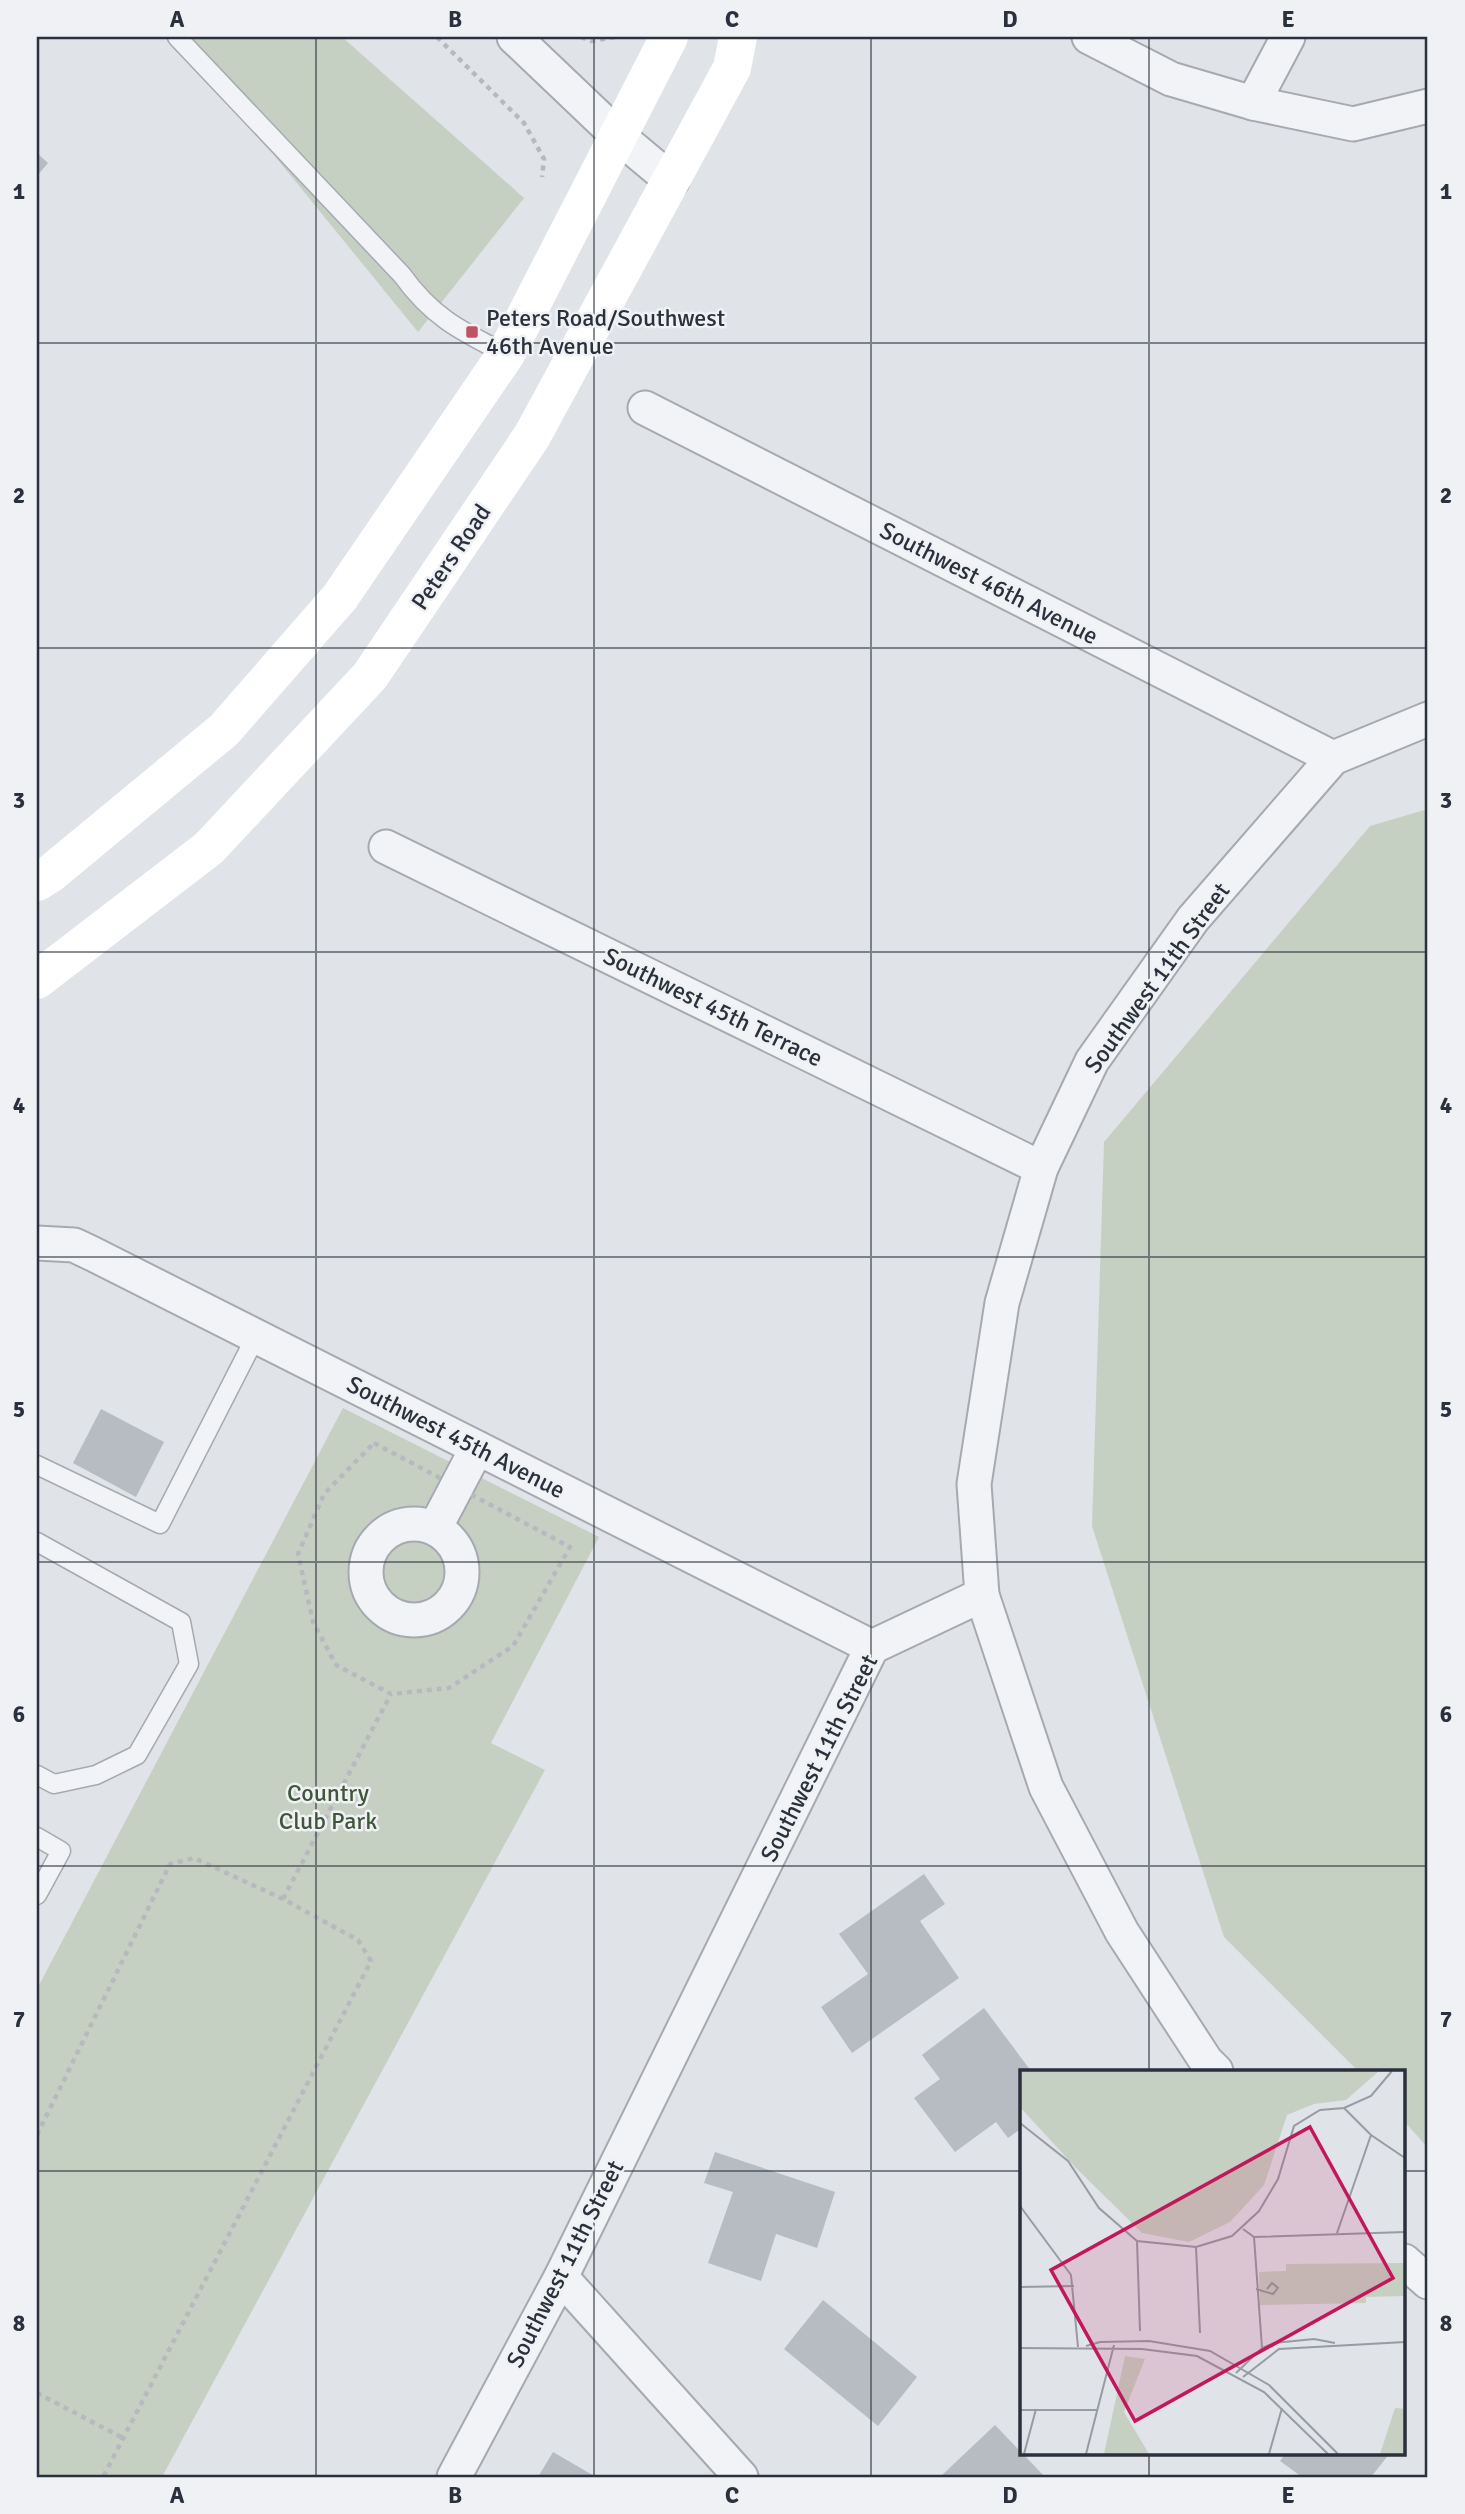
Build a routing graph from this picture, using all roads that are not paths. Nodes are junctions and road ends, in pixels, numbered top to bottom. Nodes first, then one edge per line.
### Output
1 (177, 37) edge
2 (514, 37) edge
3 (668, 37) edge
4 (738, 37) edge
5 (1089, 37) edge
6 (1288, 37) edge
7 (1253, 103) junction
8 (1428, 106) edge
9 (617, 135) junction
10 (672, 181) junction
11 (506, 354) junction
12 (645, 408) dead end
13 (1428, 719) edge
14 (1333, 758) junction
15 (386, 847) dead end
16 (37, 882) edge
17 (37, 980) edge
18 (1041, 1168) junction
19 (37, 1243) edge
20 (256, 1336) junction
21 (477, 1448) junction
22 (37, 1465) edge
23 (435, 1528) dead end
24 (37, 1542) edge
25 (982, 1595) junction
26 (872, 1647) junction
27 (37, 1775) edge
28 (37, 1837) edge
29 (37, 1895) edge
30 (1215, 2070) edge
31 (1406, 2263) edge
32 (561, 2277) junction
33 (1428, 2282) edge
34 (454, 2477) edge
35 (741, 2477) edge

1 - 11 lane
2 - 9 street
3 - 9 main road
4 - 10 main road, Peters Road
5 - 7 street
6 - 7 street
7 - 8 street
9 - 10 street
9 - 11 main road
10 - 17 main road, Peters Road
11 - 16 main road
12 - 14 street, Southwest 46th Avenue
13 - 14 street
14 - 18 street, Southwest 11th Street
15 - 18 street, Southwest 45th Terrace
18 - 25 street, Southwest 11th Street
19 - 20 street, Southwest 45th Avenue
20 - 21 street, Southwest 45th Avenue
20 - 22 lane
21 - 23 street
21 - 26 street, Southwest 45th Avenue
24 - 27 lane
25 - 26 street, Southwest 11th Street
25 - 30 street
26 - 32 street, Southwest 11th Street
28 - 29 lane
31 - 33 street
32 - 34 street, Southwest 11th Street
32 - 35 street

